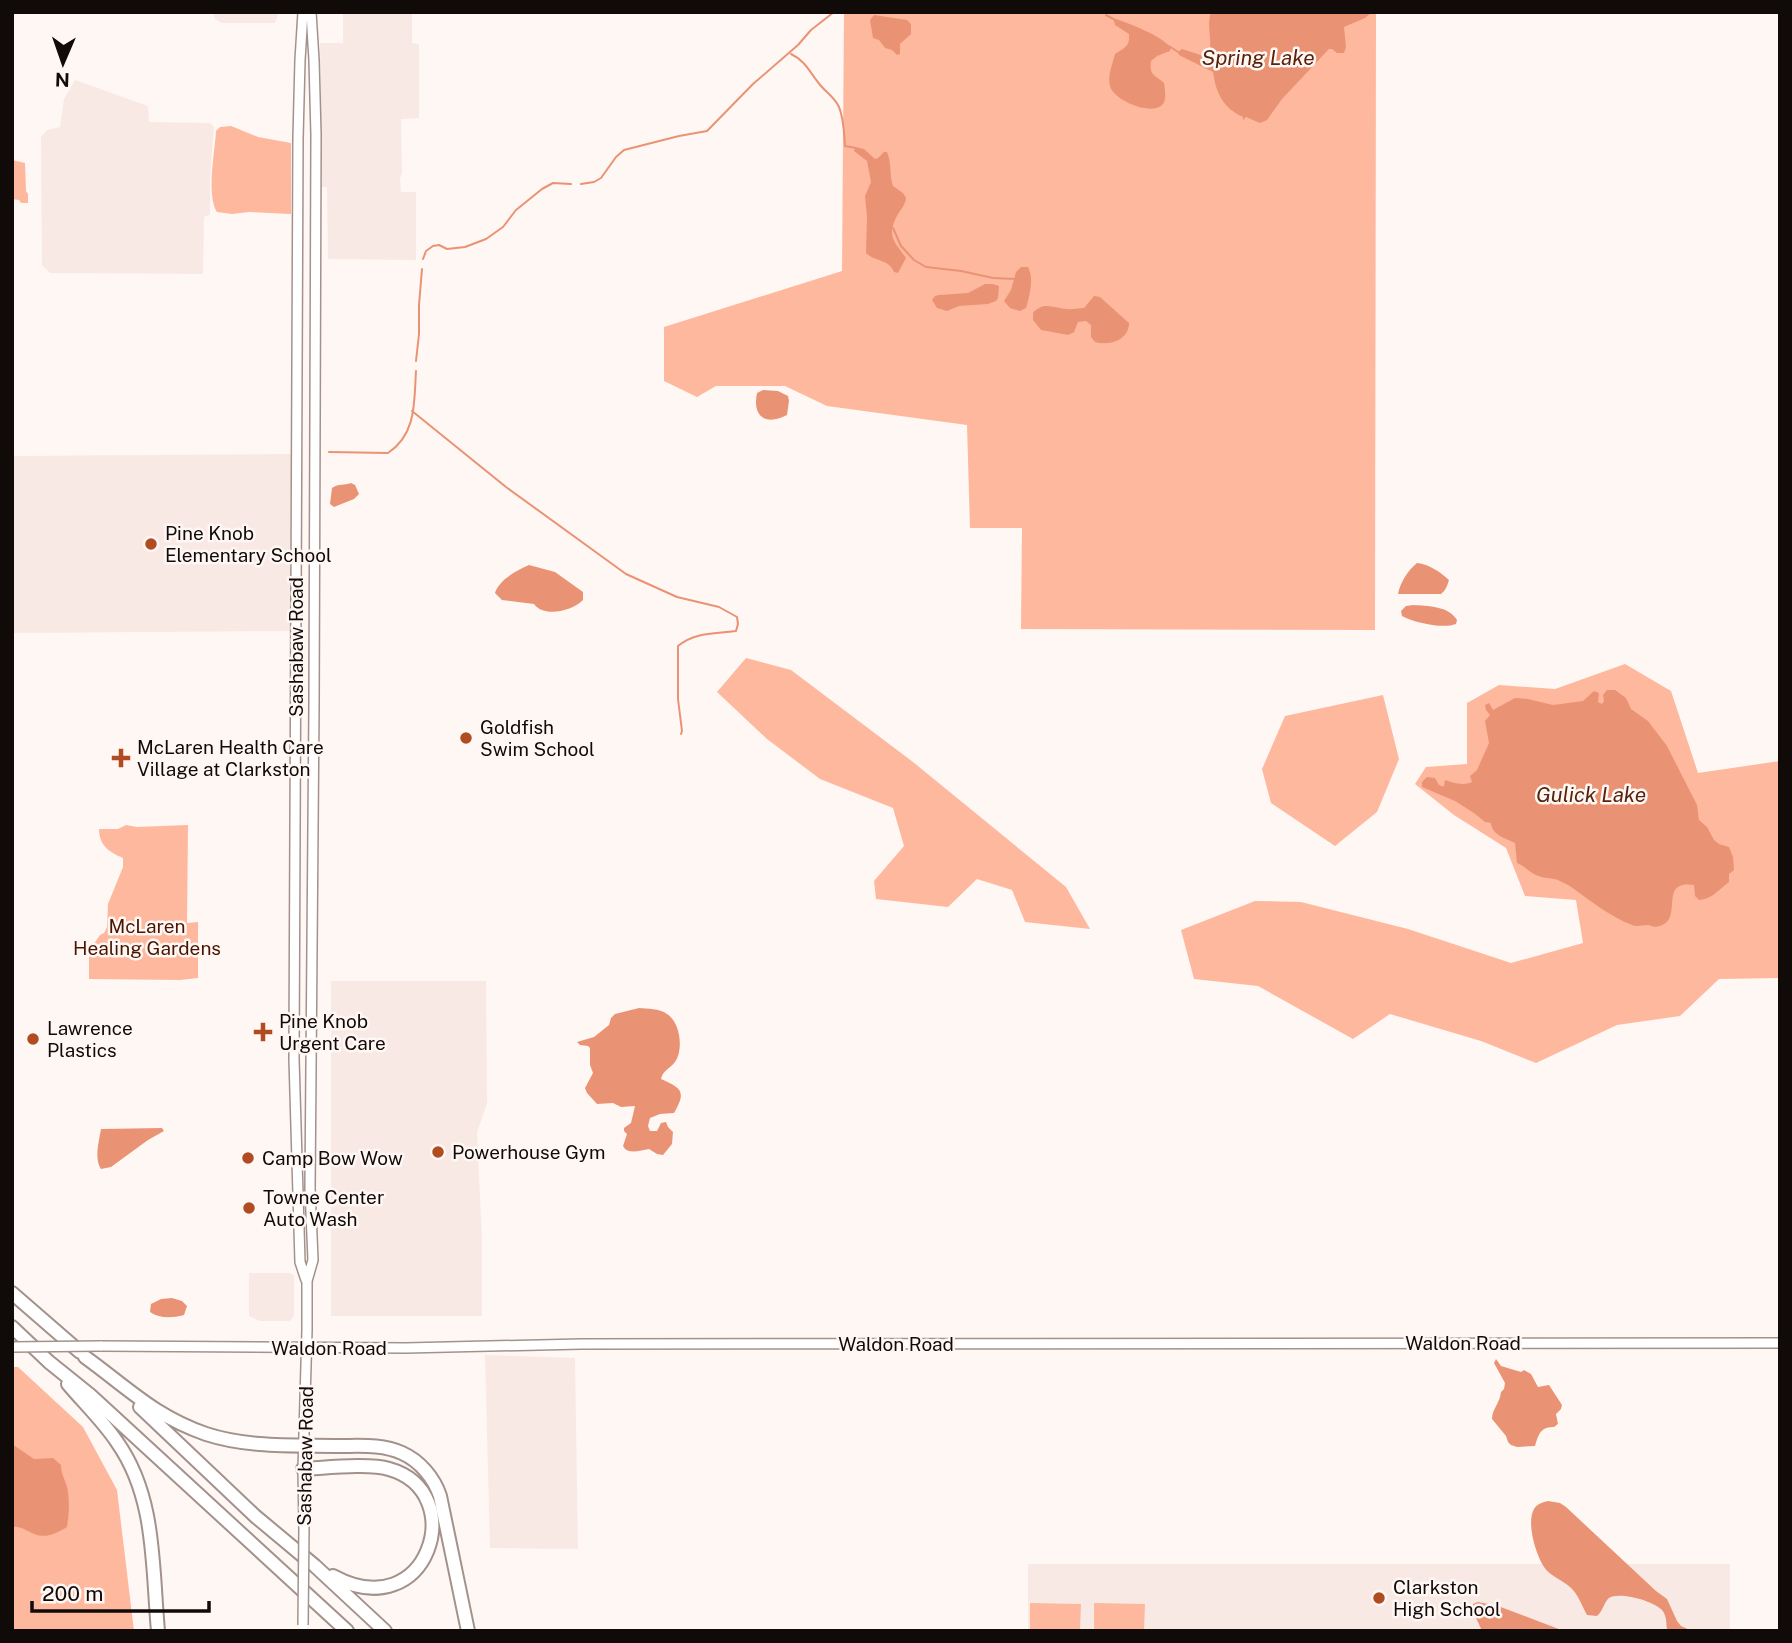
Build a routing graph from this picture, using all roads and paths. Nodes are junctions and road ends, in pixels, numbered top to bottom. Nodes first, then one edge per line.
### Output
1 (303, 12) edge
2 (311, 12) edge
3 (299, 86) junction
4 (315, 94) junction
5 (298, 227) junction
6 (316, 233) junction
7 (297, 312) junction
8 (316, 316) junction
9 (297, 431) junction
10 (315, 447) junction
11 (297, 559) junction
12 (315, 569) junction
13 (296, 636) junction
14 (315, 651) junction
15 (296, 700) junction
16 (314, 706) junction
17 (295, 920) junction
18 (313, 931) junction
19 (295, 983) junction
20 (313, 993) junction
21 (295, 1133) junction
22 (311, 1135) junction
23 (312, 1231) junction
24 (298, 1232) junction
25 (307, 1280) junction
26 (12, 1293) edge
27 (12, 1327) edge
28 (1780, 1343) edge
29 (12, 1347) edge
30 (307, 1348) junction
31 (85, 1357) junction
32 (49, 1362) junction
33 (303, 1445) junction
34 (303, 1469) junction
35 (315, 1566) junction
36 (303, 1628) edge
37 (158, 1631) edge
38 (347, 1631) edge
39 (385, 1631) edge
40 (468, 1631) edge

1 - 3 main road, Sashabaw Road
2 - 4 main road, Sashabaw Road
3 - 4 main road
3 - 5 main road, Sashabaw Road
4 - 6 main road, Sashabaw Road
5 - 6 main road
5 - 7 main road, Sashabaw Road
6 - 8 main road, Sashabaw Road
7 - 8 main road
7 - 9 main road, Sashabaw Road
8 - 10 main road, Sashabaw Road
9 - 10 main road
9 - 11 main road, Sashabaw Road
10 - 12 main road, Sashabaw Road
11 - 12 main road
11 - 13 main road, Sashabaw Road
12 - 14 main road, Sashabaw Road
13 - 14 main road
13 - 15 main road, Sashabaw Road
14 - 16 main road, Sashabaw Road
15 - 16 main road
15 - 17 main road, Sashabaw Road
16 - 18 main road, Sashabaw Road
17 - 18 main road
17 - 19 main road, Sashabaw Road
18 - 20 main road, Sashabaw Road
19 - 20 main road
19 - 21 main road, Sashabaw Road
20 - 22 main road, Sashabaw Road
21 - 22 main road
21 - 24 main road, Sashabaw Road
22 - 23 main road, Sashabaw Road
23 - 24 main road
23 - 25 main road, Sashabaw Road
24 - 25 main road, Sashabaw Road
25 - 30 main road, Sashabaw Road
26 - 31 highway
27 - 32 highway
28 - 30 main road, Waldon Road
29 - 30 main road, Waldon Road, bridge
30 - 33 main road, Sashabaw Road
31 - 33 highway
31 - 35 highway
32 - 37 highway
32 - 38 highway
33 - 34 main road, Sashabaw Road
33 - 40 highway
34 - 35 highway
34 - 36 main road, Sashabaw Road, bridge
35 - 39 highway

